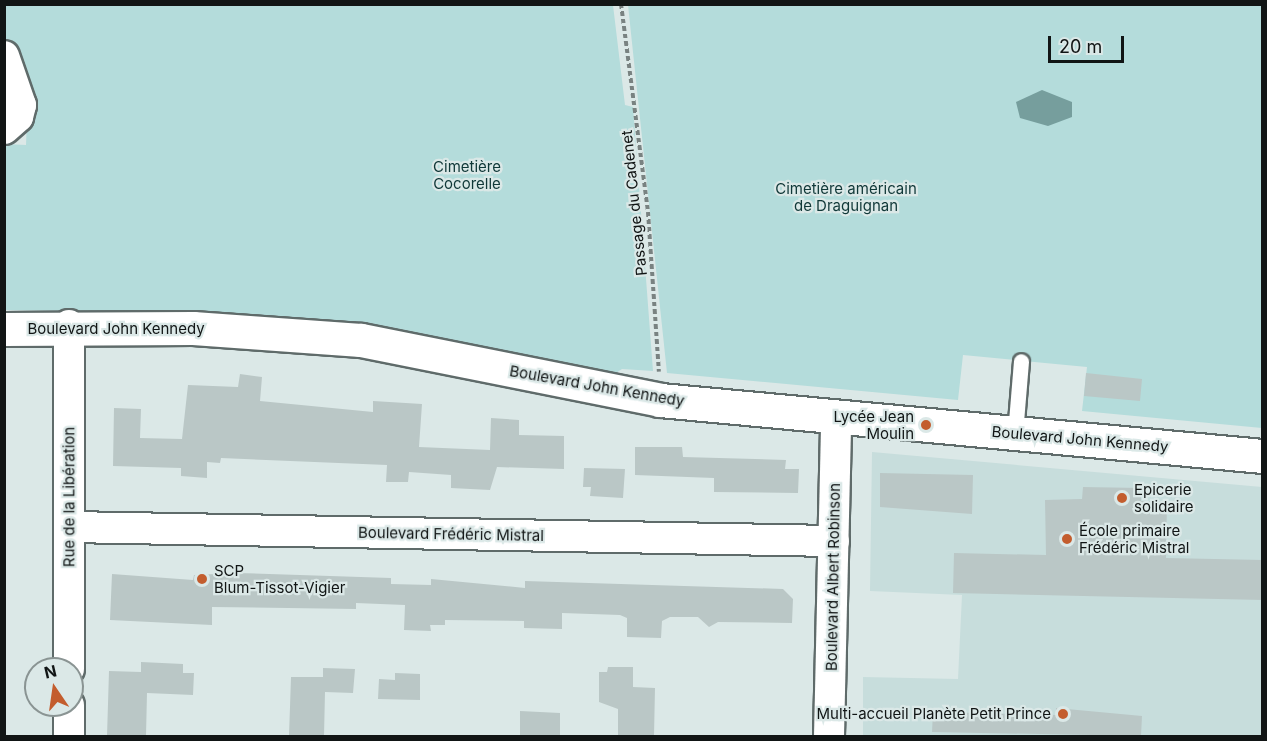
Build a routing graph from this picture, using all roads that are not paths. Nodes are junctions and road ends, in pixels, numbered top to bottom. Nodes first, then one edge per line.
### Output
1 (4, 56) edge
2 (4, 129) edge
3 (69, 326) junction
4 (4, 329) edge
5 (1021, 361) dead end
6 (836, 418) junction
7 (1015, 434) junction
8 (1263, 456) edge
9 (69, 526) junction
10 (834, 541) junction
11 (69, 657) edge
12 (69, 717) edge
13 (69, 736) edge
14 (829, 736) edge

1 - 2 street
3 - 4 street, Boulevard John Kennedy
3 - 6 street, Boulevard John Kennedy
3 - 9 street, Rue de la Libération
5 - 7 lane
6 - 7 street, Boulevard John Kennedy
6 - 10 street, Boulevard Albert Robinson
7 - 8 street, Boulevard John Kennedy
9 - 10 street, Boulevard Frédéric Mistral
9 - 11 street, Rue de la Libération
10 - 14 street, Boulevard Albert Robinson
12 - 13 street

